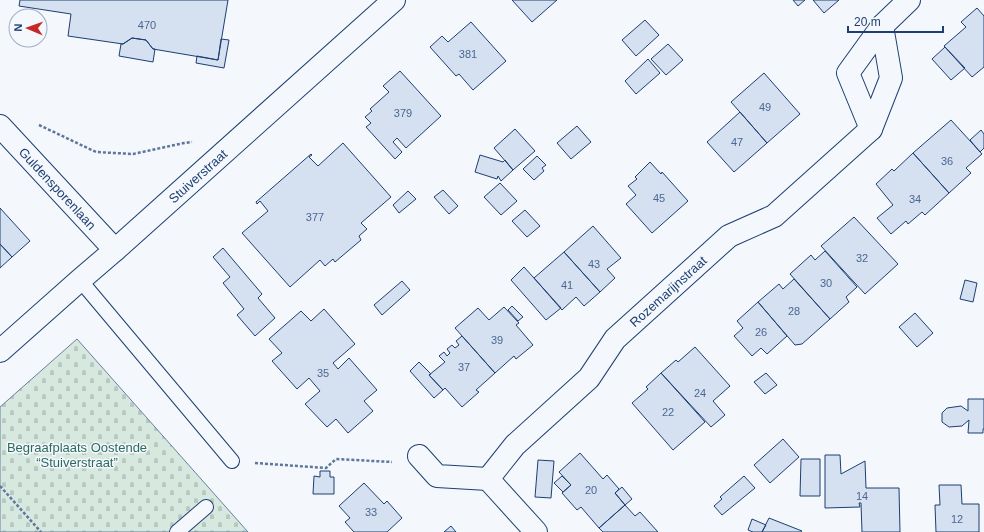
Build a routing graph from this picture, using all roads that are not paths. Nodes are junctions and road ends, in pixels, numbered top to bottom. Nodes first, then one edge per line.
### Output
1 (394, 0) edge
2 (909, 0) edge
3 (882, 26) junction
4 (0, 126) edge
5 (871, 129) junction
6 (115, 250) junction
7 (80, 280) junction
8 (0, 351) edge
9 (423, 460) road end
10 (232, 461) road end
11 (488, 479) junction
12 (206, 507) dead end
13 (177, 532) edge
14 (536, 532) edge

1 - 6 street, Stuiverstraat
2 - 3 street
3 - 5 street, Rozemarijnstraat
3 - 5 street
4 - 6 street, Guldensporenlaan
5 - 11 street, Rozemarijnstraat
6 - 7 street, Stuiverstraat
7 - 8 street, Stuiverstraat
7 - 10 lane
9 - 11 street
11 - 14 street
12 - 13 lane

